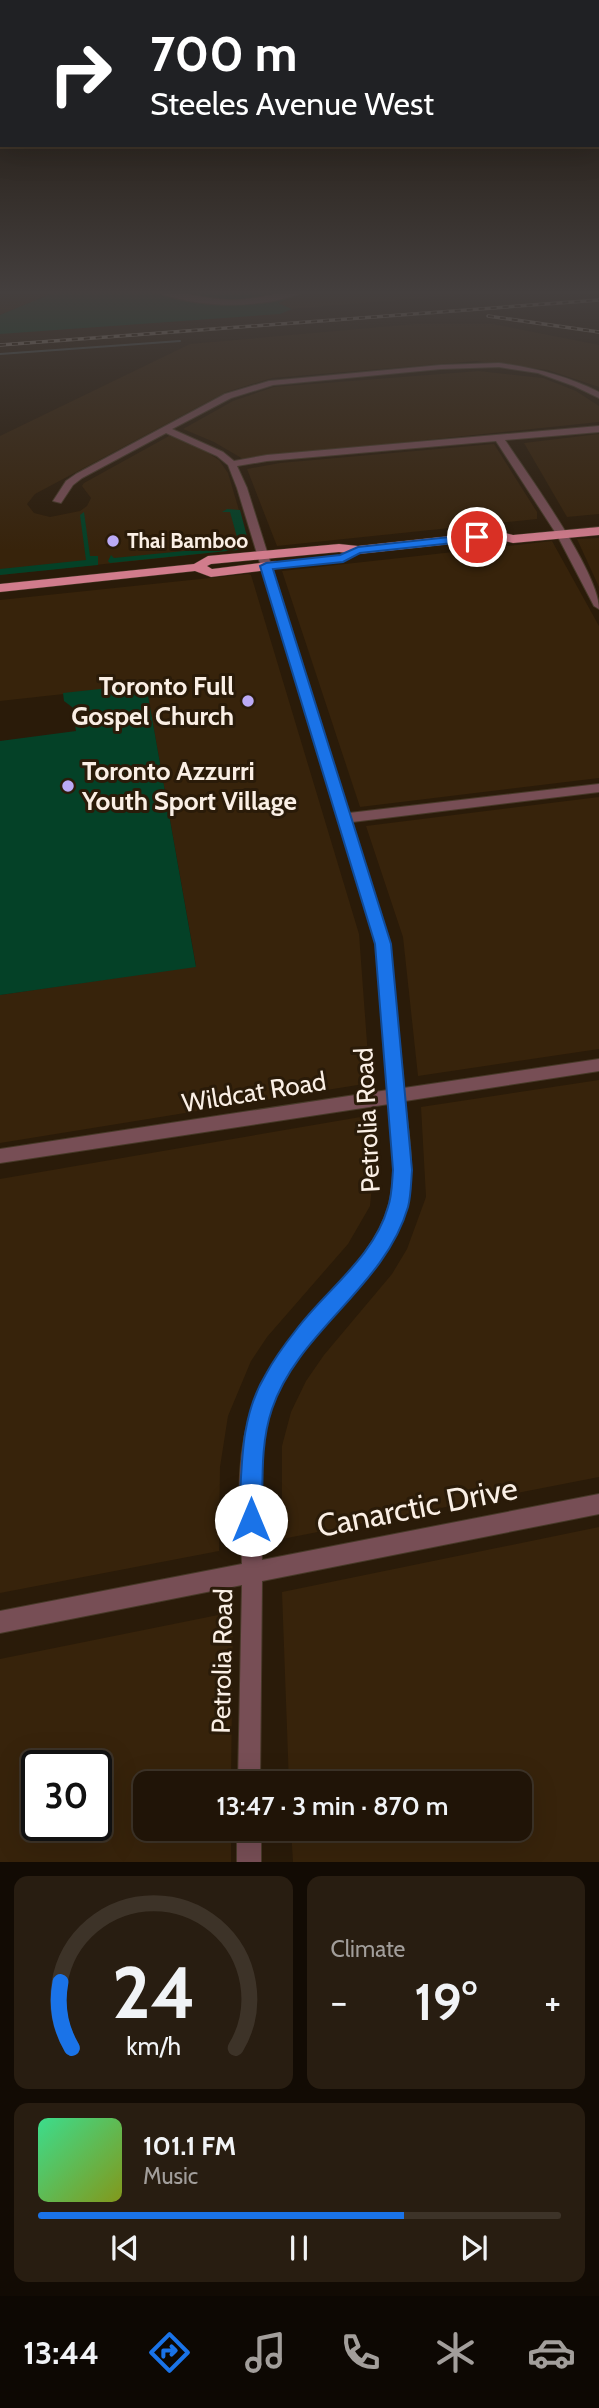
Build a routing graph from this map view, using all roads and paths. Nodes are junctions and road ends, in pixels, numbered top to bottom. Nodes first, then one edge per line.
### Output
1 (350, 377) edge
2 (559, 377) edge
3 (599, 395) edge
4 (599, 429) edge
5 (166, 430) junction
6 (499, 438) junction
7 (232, 464) junction
8 (58, 500) dead end
9 (599, 521) edge
10 (559, 530) junction
11 (599, 531) edge
12 (264, 561) junction
13 (0, 588) edge
14 (599, 606) edge
15 (599, 788) edge
16 (344, 818) junction
17 (599, 1065) edge
18 (397, 1095) junction
19 (0, 1156) edge
20 (599, 1504) edge
21 (252, 1571) junction
22 (0, 1622) edge
23 (249, 1771) edge
24 (249, 1841) edge
25 (249, 1862) edge

1 - 5 street
2 - 3 street
4 - 6 street
5 - 7 street
5 - 8 street
6 - 7 street
6 - 10 street
7 - 12 street, Petrolia Road
9 - 10 main road
10 - 11 main road
10 - 12 main road
10 - 14 street
12 - 13 main road
12 - 16 street, Petrolia Road
15 - 16 street
16 - 18 street, Petrolia Road
17 - 18 street, Wildcat Road
18 - 19 street, Wildcat Road
18 - 21 street, Petrolia Road
20 - 21 street, Canarctic Drive
21 - 22 street, Canarctic Drive
21 - 23 street, Petrolia Road
24 - 25 street

